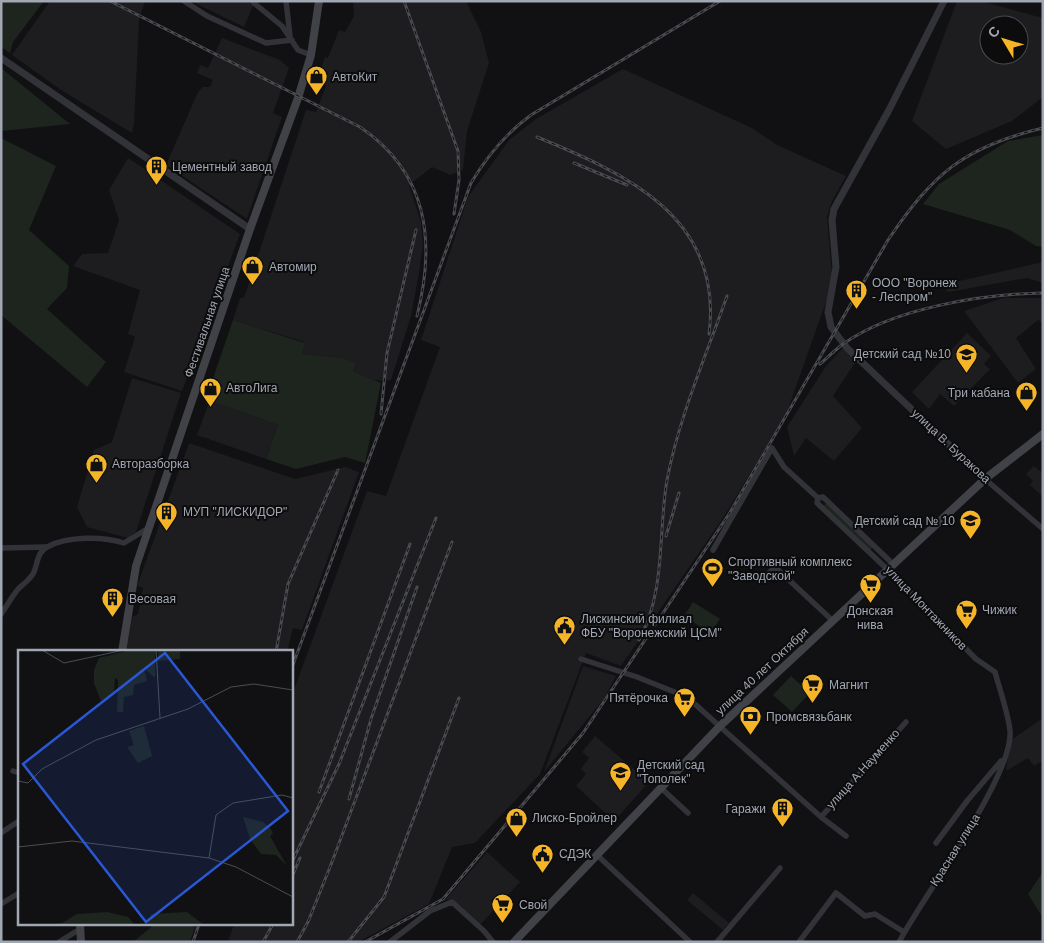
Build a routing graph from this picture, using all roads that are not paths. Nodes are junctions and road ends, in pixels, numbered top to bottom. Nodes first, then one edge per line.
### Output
1 (184, 1) edge
2 (286, 1) edge
3 (318, 1) edge
4 (944, 1) edge
5 (254, 3) dead end
6 (291, 39) junction
7 (311, 55) junction
8 (1, 58) edge
9 (250, 229) junction
10 (1043, 434) edge
11 (985, 479) junction
12 (147, 529) junction
13 (1043, 529) edge
14 (1, 548) edge
15 (47, 548) junction
16 (713, 550) dead end
17 (890, 566) junction
18 (762, 580) dead end
19 (1, 614) edge
20 (832, 620) junction
21 (122, 650) edge
22 (581, 659) dead end
23 (906, 722) dead end
24 (720, 726) junction
25 (1010, 732) joint
26 (1006, 756) junction
27 (660, 788) junction
28 (688, 813) dead end
29 (821, 817) junction
30 (18, 822) edge
31 (1, 833) edge
32 (846, 836) dead end
33 (936, 843) dead end
34 (597, 855) junction
35 (780, 868) dead end
36 (18, 894) edge
37 (1, 904) edge
38 (80, 927) edge
39 (904, 932) junction
40 (59, 942) edge
41 (81, 942) edge
42 (390, 942) edge
43 (493, 942) edge
44 (514, 942) edge
45 (690, 942) edge
46 (717, 942) edge
47 (799, 942) edge
48 (898, 942) edge

1 - 6 street
2 - 6 street
3 - 7 main road, Фестивальная улица
4 - 11 street, улица В. Буракова
5 - 6 street
6 - 7 street
7 - 9 main road, Фестивальная улица
8 - 9 street
9 - 12 main road, Фестивальная улица
10 - 11 main road, улица 40 лет Октября
11 - 13 street, улица В. Буракова
11 - 17 main road, улица 40 лет Октября
12 - 15 street
12 - 21 main road, Фестивальная улица
14 - 15 street
15 - 19 street
16 - 17 street, улица Монтажников
17 - 20 main road, улица 40 лет Октября
17 - 25 street, улица Монтажников
18 - 20 street
20 - 24 main road, улица 40 лет Октября
22 - 24 street
23 - 29 street, улица А.Науменко
24 - 27 main road, улица 40 лет Октября
24 - 29 street
25 - 26 street, Красная улица
26 - 33 street, Красная улица
26 - 39 street, Красная улица
27 - 28 street
27 - 34 main road, улица 40 лет Октября
29 - 32 street
30 - 31 street
34 - 44 main road, улица 40 лет Октября
34 - 45 street
35 - 46 street
36 - 37 street
38 - 40 street
38 - 41 main road
39 - 47 street
39 - 48 street, Красная улица
42 - 43 street

